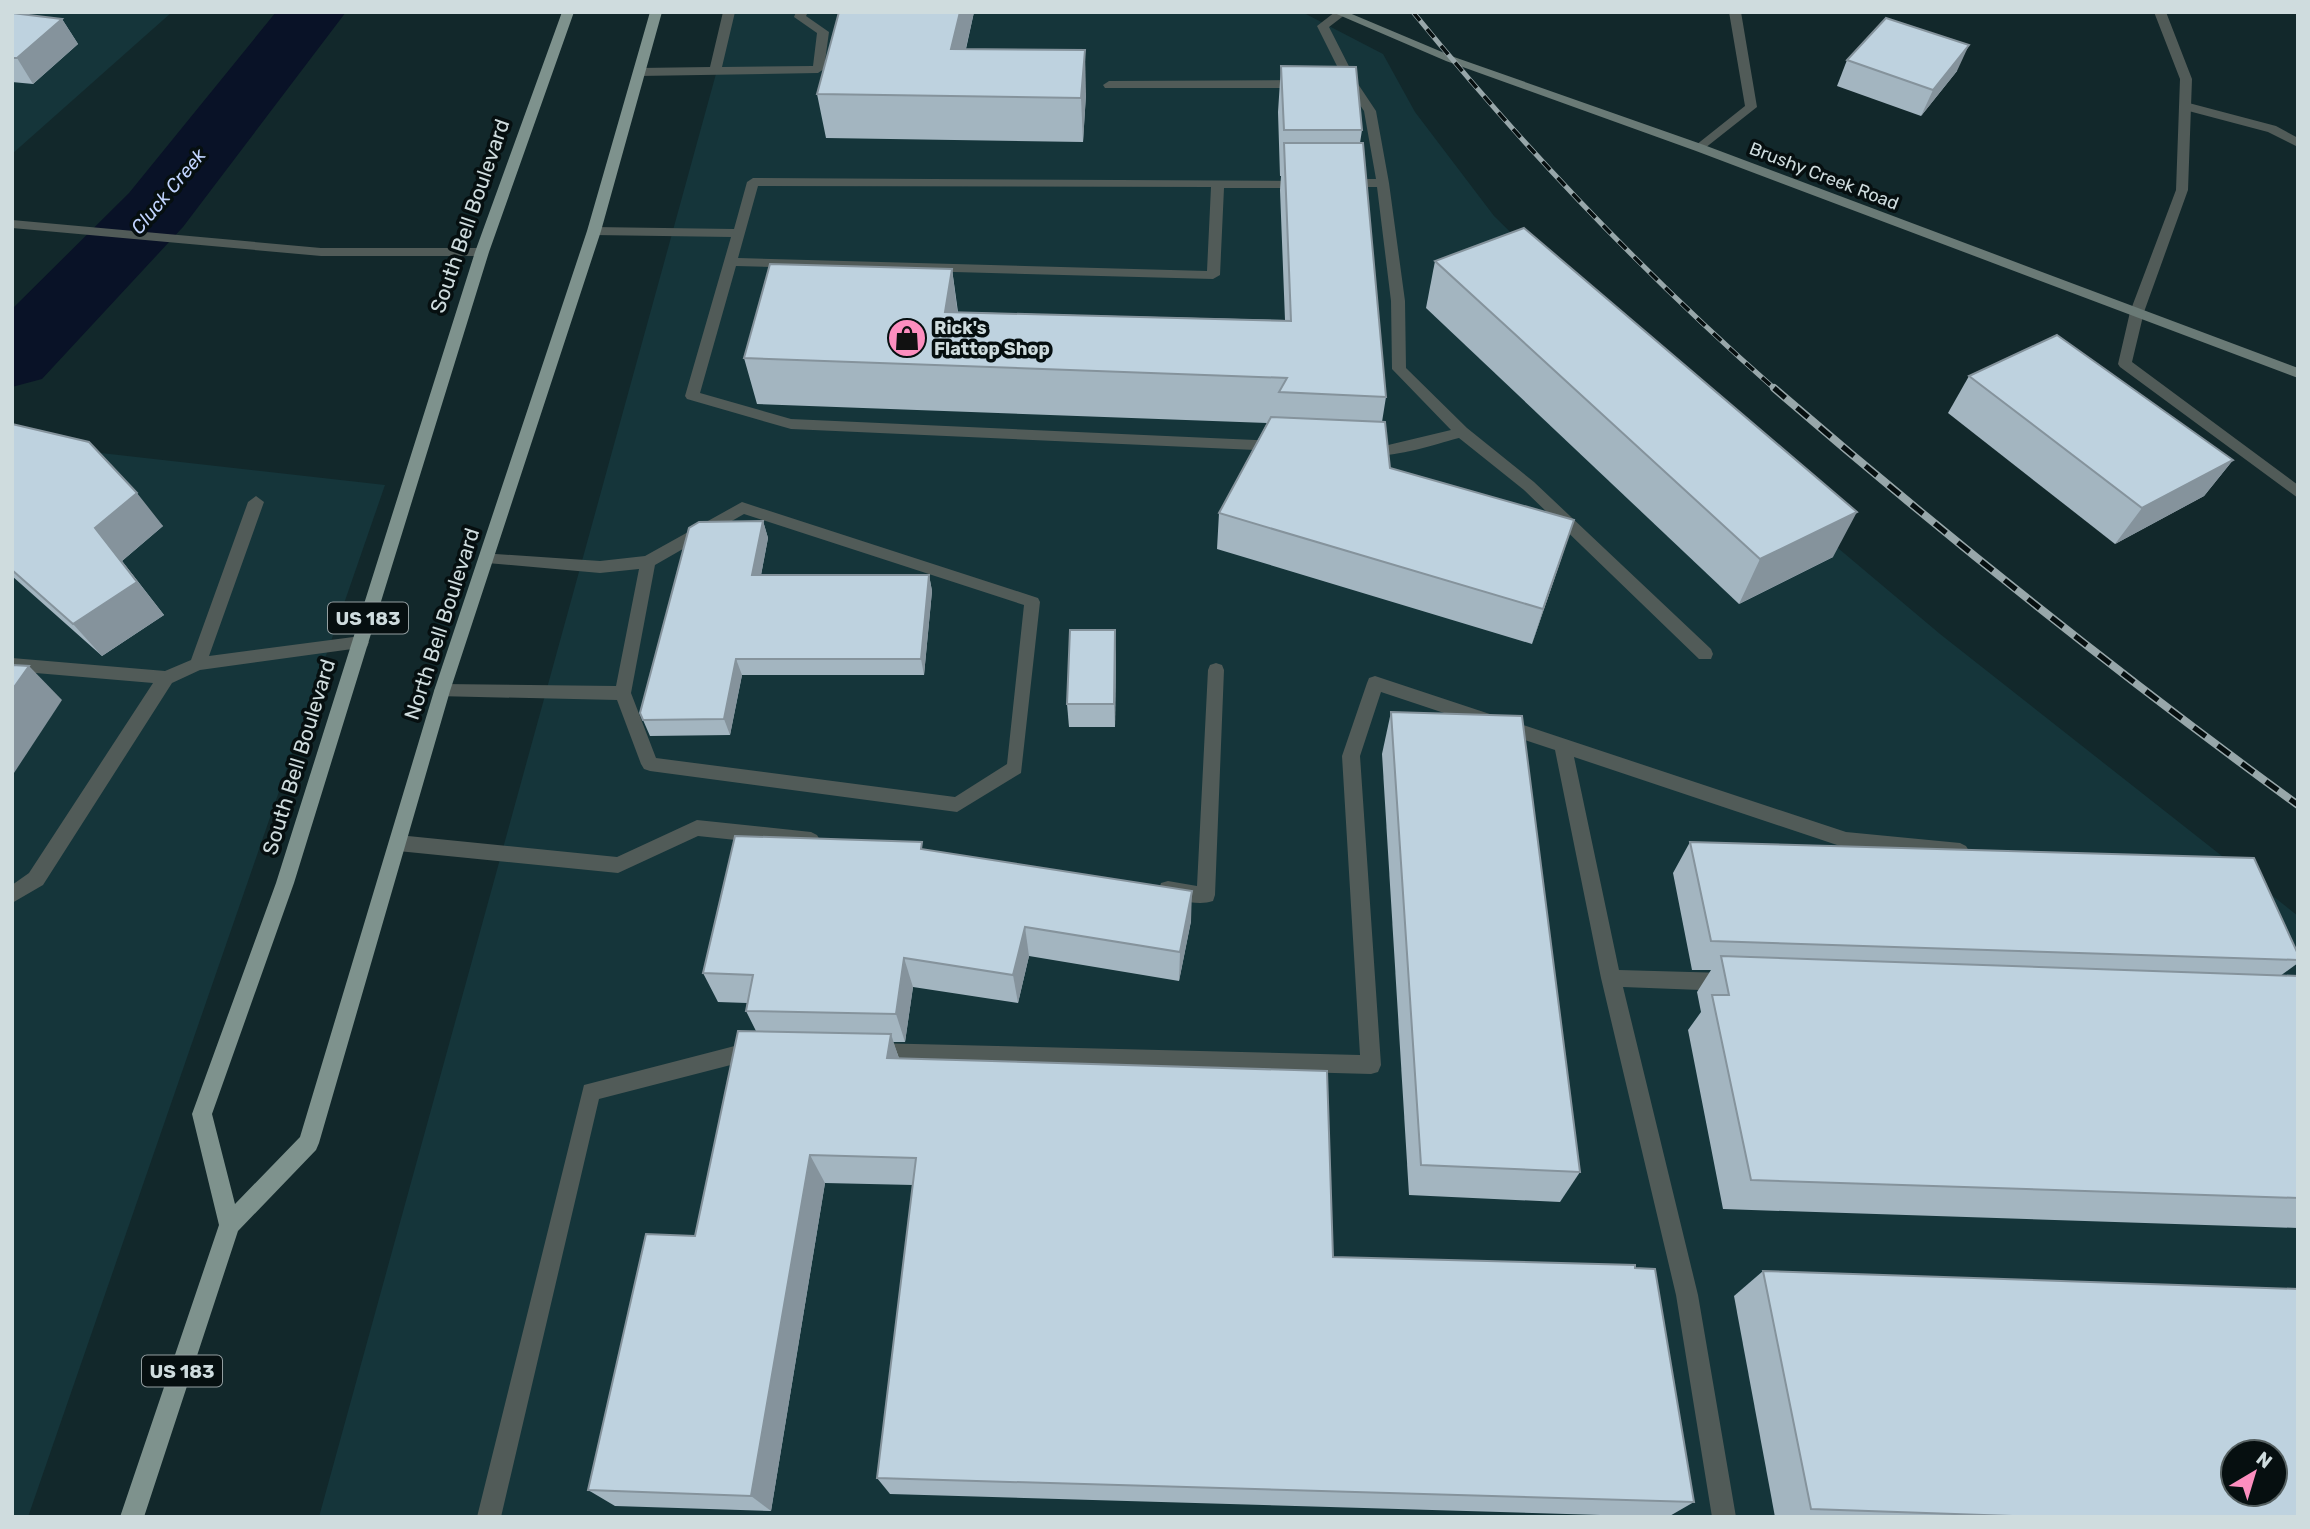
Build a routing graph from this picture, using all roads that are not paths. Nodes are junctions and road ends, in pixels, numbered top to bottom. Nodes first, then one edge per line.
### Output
1 (568, 12) edge
2 (656, 12) edge
3 (729, 12) edge
4 (802, 12) edge
5 (1735, 12) edge
6 (2160, 12) edge
7 (1339, 13) edge
8 (715, 70) junction
9 (639, 72) junction
10 (1312, 84) edge
11 (1109, 85) dead end
12 (2185, 106) junction
13 (2298, 143) edge
14 (1700, 148) junction
15 (1383, 183) junction
16 (1218, 185) junction
17 (12, 224) edge
18 (594, 232) junction
19 (739, 233) junction
20 (482, 252) junction
21 (731, 262) junction
22 (2137, 312) junction
23 (2298, 373) edge
24 (1462, 432) junction
25 (1288, 446) edge
26 (1356, 450) edge
27 (2298, 493) edge
28 (256, 502) dead end
29 (487, 557) junction
30 (648, 562) junction
31 (360, 642) junction
32 (1705, 654) dead end
33 (12, 664) edge
34 (198, 664) junction
35 (1216, 670) dead end
36 (166, 678) junction
37 (442, 691) junction
38 (623, 692) junction
39 (1563, 746) junction
40 (833, 842) edge
41 (398, 843) junction
42 (1971, 852) edge
43 (1151, 887) edge
44 (12, 895) edge
45 (1611, 978) junction
46 (1748, 983) edge
47 (771, 1050) edge
48 (855, 1052) edge
49 (230, 1225) junction
50 (132, 1517) edge
51 (489, 1517) edge
52 (1724, 1517) edge

1 - 20 main road, South Bell Boulevard / US 183
2 - 9 main road, North Bell Boulevard / US 183
3 - 8 street
4 - 8 street
5 - 14 street
6 - 12 street
7 - 14 street, Brushy Creek Road
7 - 15 street
8 - 9 street
9 - 18 main road, North Bell Boulevard / US 183
10 - 11 street
12 - 13 street
12 - 22 street
14 - 22 street, Brushy Creek Road
15 - 16 street
15 - 24 street
16 - 19 street
16 - 21 street
17 - 20 street
18 - 19 street
18 - 29 main road, North Bell Boulevard / US 183
19 - 21 street
20 - 31 main road, South Bell Boulevard / US 183
21 - 25 street
22 - 23 street, Brushy Creek Road
22 - 27 street
24 - 26 street
24 - 32 street
28 - 34 street
29 - 30 street
29 - 37 main road, North Bell Boulevard / US 183
30 - 38 street
30 - 38 street
31 - 34 street
31 - 49 main road, South Bell Boulevard / US 183
33 - 36 street
34 - 36 street
35 - 43 street
36 - 44 street
37 - 38 street
37 - 41 main road, North Bell Boulevard / US 183
39 - 42 street
39 - 45 street
39 - 48 street
40 - 41 street
41 - 49 main road, North Bell Boulevard / US 183
45 - 46 street
45 - 52 street
47 - 51 street
49 - 50 main road, US 183

